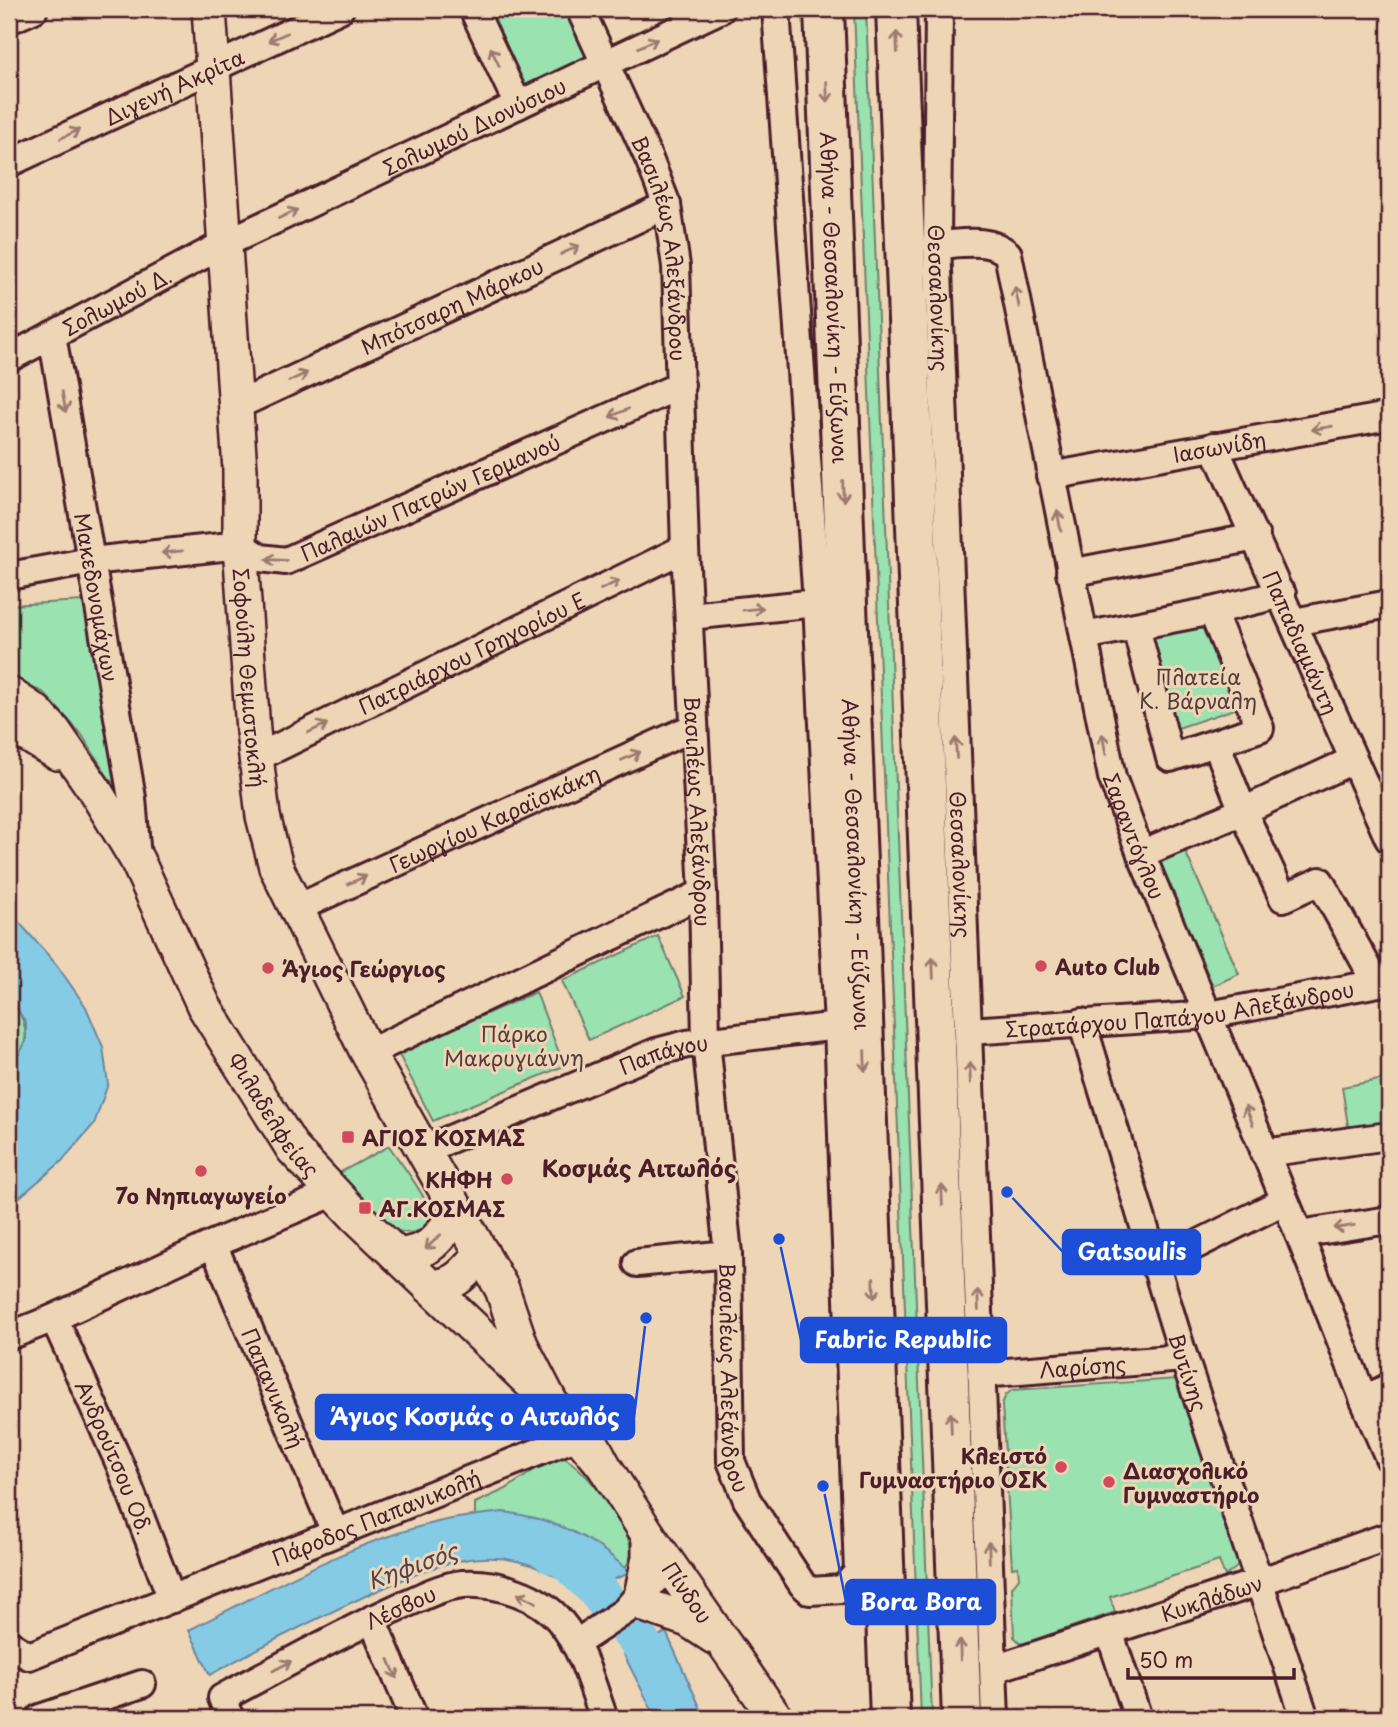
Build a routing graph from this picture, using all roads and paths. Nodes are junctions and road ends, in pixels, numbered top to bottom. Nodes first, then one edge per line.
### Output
1 (34, 9) edge
2 (209, 9) edge
3 (340, 9) edge
4 (472, 9) edge
5 (580, 9) edge
6 (721, 9) edge
7 (776, 9) edge
8 (824, 9) edge
9 (896, 9) edge
10 (939, 9) edge
11 (9, 20) edge
12 (605, 64) junction
13 (214, 66) junction
14 (517, 105) junction
15 (9, 163) edge
16 (667, 205) junction
17 (226, 243) junction
18 (937, 245) junction
19 (52, 335) junction
20 (9, 358) edge
21 (681, 385) junction
22 (236, 406) junction
23 (1389, 416) edge
24 (1214, 446) junction
25 (1050, 476) junction
26 (1256, 537) junction
27 (240, 545) junction
28 (685, 548) junction
29 (92, 561) junction
30 (1070, 573) junction
31 (9, 576) edge
32 (1282, 594) junction
33 (817, 603) junction
34 (1389, 604) edge
35 (1212, 611) junction
36 (689, 616) junction
37 (1294, 622) junction
38 (1136, 627) junction
39 (1084, 636) junction
40 (9, 694) edge
41 (9, 724) edge
42 (694, 727) junction
43 (1216, 743) junction
44 (257, 758) junction
45 (1353, 760) junction
46 (77, 766) junction
47 (1381, 799) edge
48 (1243, 811) junction
49 (1389, 839) edge
50 (1141, 854) junction
51 (137, 860) junction
52 (703, 893) junction
53 (295, 909) junction
54 (1383, 981) edge
55 (1209, 1015) junction
56 (1082, 1022) junction
57 (838, 1026) junction
58 (969, 1031) junction
59 (705, 1041) junction
60 (368, 1053) junction
61 (1389, 1136) edge
62 (422, 1152) junction
63 (1264, 1153) junction
64 (333, 1193) junction
65 (1284, 1201) junction
66 (458, 1213) junction
67 (1389, 1220) edge
68 (1298, 1234) junction
69 (213, 1244) junction
70 (482, 1254) junction
71 (728, 1254) junction
72 (398, 1256) junction
73 (636, 1263) dead end
74 (1154, 1266) junction
75 (429, 1286) junction
76 (502, 1289) junction
77 (54, 1318) junction
78 (9, 1336) edge
79 (1184, 1358) junction
80 (981, 1374) junction
81 (1389, 1387) edge
82 (1364, 1400) junction
83 (551, 1404) junction
84 (578, 1436) junction
85 (1389, 1458) edge
86 (604, 1466) junction
87 (335, 1532) junction
88 (649, 1536) junction
89 (1389, 1536) edge
90 (677, 1576) junction
91 (1259, 1582) junction
92 (172, 1599) junction
93 (638, 1603) junction
94 (372, 1619) junction
95 (1109, 1631) junction
96 (9, 1644) edge
97 (575, 1644) junction
98 (727, 1647) junction
99 (994, 1669) junction
100 (142, 1684) dead end
101 (226, 1708) edge
102 (40, 1718) edge
103 (414, 1718) edge
104 (604, 1718) edge
105 (776, 1718) edge
106 (890, 1718) edge
107 (962, 1718) edge
108 (995, 1718) edge
109 (1138, 1718) edge
110 (1305, 1718) edge

1 - 11 street
2 - 13 main road, Σοφούλη Θεμιστοκλή
3 -> 13 street, Διγενή Ακρίτα
14 -> 4 street
5 - 12 street, Βασιλέως Αλεξάνδρου
12 -> 6 street, Σολωμού Διονύσιου
7 - 33 street
8 -> 106 highway, Αθήνα - Θεσσαλονίκη - Εύζωνοι
107 -> 9 highway
10 - 18 street, Θεσσαλονίκης
12 - 14 street, Σολωμού Διονύσιου
12 - 16 street, Βασιλέως Αλεξάνδρου
15 -> 13 street, Διγενή Ακρίτα
13 - 17 main road, Σοφούλη Θεμιστοκλή
17 -> 14 street, Σολωμού Διονύσιου
16 - 21 street, Βασιλέως Αλεξάνδρου
22 -> 16 street, Μπότσαρη Μάρκου
17 - 19 street, Σολωμού Δ.
17 - 22 main road, Σοφούλη Θεμιστοκλή
25 -> 18 street, Σαραντόγλου
58 -> 18 street, Θεσσαλονίκης
19 - 20 street, Σολωμού Δ.
19 -> 29 street, Μακεδονομάχων
21 -> 27 street, Παλαιών Πατρών Γερμανού
21 - 28 street, Βασιλέως Αλεξάνδρου
22 - 27 main road, Σοφούλη Θεμιστοκλή
23 -> 24 street, Ιασωνίδη
24 - 25 street, Ιασωνίδη
24 - 26 street, Παπαδιαμάντη
30 -> 25 street, Σαραντόγλου
26 - 30 street
26 - 32 street, Παπαδιαμάντη
27 -> 29 street
27 - 44 main road, Σοφούλη Θεμιστοκλή
28 - 36 street, Βασιλέως Αλεξάνδρου
44 -> 28 street, Πατριάρχου Γρηγορίου Ε
29 - 31 street
29 - 51 street, Μακεδονομάχων
30 - 39 street, Σαραντόγλου
32 - 35 street
32 - 37 street, Παπαδιαμάντη
36 -> 33 street
33 - 57 street
34 - 37 street
35 - 38 street
35 - 43 street
36 - 42 street, Βασιλέως Αλεξάνδρου
37 - 45 street, Παπαδιαμάντη
38 - 39 street
38 - 43 street
50 -> 39 street, Σαραντόγλου
40 - 46 main road, Φιλαδελφείας
41 - 46 main road, Φιλαδελφείας
42 - 52 street, Βασιλέως Αλεξάνδρου
53 -> 42 street, Γεωργίου Καραϊσκάκη
43 - 48 street
44 - 53 main road, Σοφούλη Θεμιστοκλή
45 - 47 street, Παπαδιαμάντη
45 - 48 street
46 - 51 main road, Φιλαδελφείας
47 - 49 street, Παπαδιαμάντη
48 - 50 street
48 - 54 street
50 - 55 street, Σαραντόγλου
51 - 64 main road, Φιλαδελφείας
52 - 59 street, Βασιλέως Αλεξάνδρου
52 - 60 street
53 - 60 main road, Σοφούλη Θεμιστοκλή
54 - 55 street, Στρατάρχου Παπάγου Αλεξάνδρου
55 - 56 street, Στρατάρχου Παπάγου Αλεξάνδρου
63 -> 55 street, Σαραντόγλου
56 - 58 street, Στρατάρχου Παπάγου Αλεξάνδρου
56 - 74 street, Βυτίνης
57 - 59 street, Παπάγου
57 - 71 street, Βασιλέως Αλεξάνδρου
80 -> 58 street, Θεσσαλονίκης
59 - 62 street, Παπάγου
59 - 71 street, Βασιλέως Αλεξάνδρου
60 - 62 main road, Σοφούλη Θεμιστοκλή
61 - 63 street
62 - 66 main road, Σοφούλη Θεμιστοκλή
63 - 65 street, Σαραντόγλου
64 - 69 street
64 - 72 main road, Φιλαδελφείας
65 - 68 street, Σαραντόγλου
65 - 74 street
66 - 70 main road, Σοφούλη Θεμιστοκλή
66 -> 72 main road
67 -> 68 street
68 - 82 street, Σαραντόγλου
69 - 77 street
69 - 87 street, Παπανικολή
70 - 75 main road
70 - 76 main road, Σοφούλη Θεμιστοκλή
71 - 73 street
72 - 75 main road, Φιλαδελφείας
74 - 79 street, Βυτίνης
75 - 83 main road, Φιλαδελφείας
76 - 83 main road, Σοφούλη Θεμιστοκλή
76 - 86 main road, Σοφούλη Θεμιστοκλή
77 - 78 street
77 - 92 street, Ανδρούτσου Οδ.
79 - 80 street, Λαρίσης
79 - 91 street, Βυτίνης
99 -> 80 street, Θεσσαλονίκης
81 - 82 street
82 - 85 street, Σαραντόγλου
83 - 84 main road, Σοφούλη Θεμιστοκλή
84 - 86 main road, Σοφούλη Θεμιστοκλή
84 - 87 street, Πάροδος Παπανικολή
86 - 88 main road, Πίνδου
87 - 92 street, Πάροδος Παπανικολή
88 - 90 main road, Πίνδου
88 - 93 main road
89 - 91 street, Κυκλάδων
90 - 93 street
90 - 98 main road, Πίνδου
91 - 95 street, Κυκλάδων
91 - 110 street, Βυτίνης
92 - 96 street, Πάροδος Παπανικολή
93 - 97 street
93 - 98 main road
97 -> 94 street, Λέσβου
101 -> 94 street, Λέσβου
94 -> 103 street
95 - 99 street, Κυκλάδων
95 - 109 street
97 - 104 street, Λέσβου
98 - 105 main road, Πίνδου
99 - 108 street, Θεσσαλονίκης
100 - 102 street

